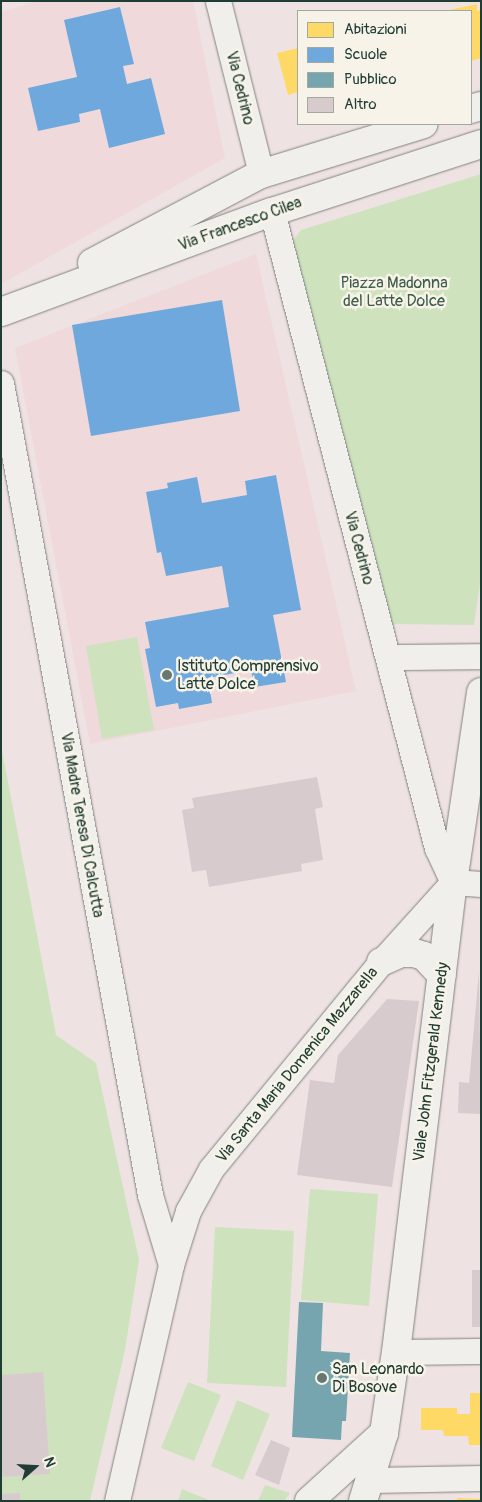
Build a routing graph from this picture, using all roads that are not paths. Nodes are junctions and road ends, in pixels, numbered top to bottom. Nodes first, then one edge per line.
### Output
1 (218, 1) edge
2 (421, 125) edge
3 (481, 144) edge
4 (261, 174) junction
5 (272, 212) junction
6 (1, 312) edge
7 (1, 383) edge
8 (481, 656) edge
9 (392, 657) dead end
10 (480, 700) edge
11 (453, 882) junction
12 (481, 884) edge
13 (381, 962) junction
14 (442, 975) junction
15 (170, 1265) junction
16 (481, 1351) edge
17 (396, 1352) junction
18 (384, 1433) junction
19 (481, 1478) edge
20 (367, 1490) edge
21 (430, 1490) edge
22 (318, 1491) edge
23 (117, 1501) edge

1 - 4 street, Via Cedrino
2 - 4 street, Via Francesco Cilea
3 - 5 street, Via Francesco Cilea
4 - 6 street, Via Francesco Cilea
5 - 6 street, Via Francesco Cilea
5 - 11 street, Via Cedrino
7 - 15 street, Via Madre Teresa Di Calcutta
8 - 9 street
10 - 11 street, Viale John Fitzgerald Kennedy
11 - 12 street
11 - 13 street, Via Santa Maria Domenica Mazzarella
11 - 14 street, Viale John Fitzgerald Kennedy
13 - 14 street
13 - 15 street, Via Santa Maria Domenica Mazzarella
14 - 17 street, Viale John Fitzgerald Kennedy
15 - 23 street, Via Santa Maria Domenica Mazzarella
16 - 17 street
17 - 18 street, Viale John Fitzgerald Kennedy
18 - 20 street, Viale John Fitzgerald Kennedy
18 - 22 street
19 - 21 street
20 - 21 street
20 - 22 street

